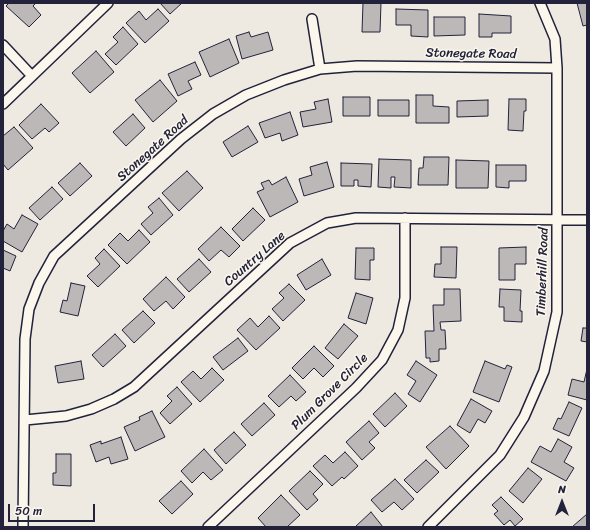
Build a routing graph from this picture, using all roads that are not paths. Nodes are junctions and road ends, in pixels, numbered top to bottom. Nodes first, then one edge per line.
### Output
1 (108, 3) edge
2 (540, 3) edge
3 (312, 19) dead end
4 (3, 45) edge
5 (557, 68) junction
6 (320, 69) junction
7 (32, 76) junction
8 (3, 104) edge
9 (405, 218) junction
10 (557, 220) junction
11 (587, 220) edge
12 (25, 420) junction
13 (23, 527) edge
14 (208, 527) edge
15 (428, 527) edge

1 - 7 street
2 - 5 street, Timberhill Road
3 - 6 street
4 - 7 street
5 - 6 street, Stonegate Road
5 - 10 street, Timberhill Road
6 - 12 street, Stonegate Road
7 - 8 street
9 - 10 street, Country Lane
9 - 12 street, Country Lane
9 - 14 street, Plum Grove Circle
10 - 11 street, Country Lane
10 - 15 street, Timberhill Road
12 - 13 street, Stonegate Road

